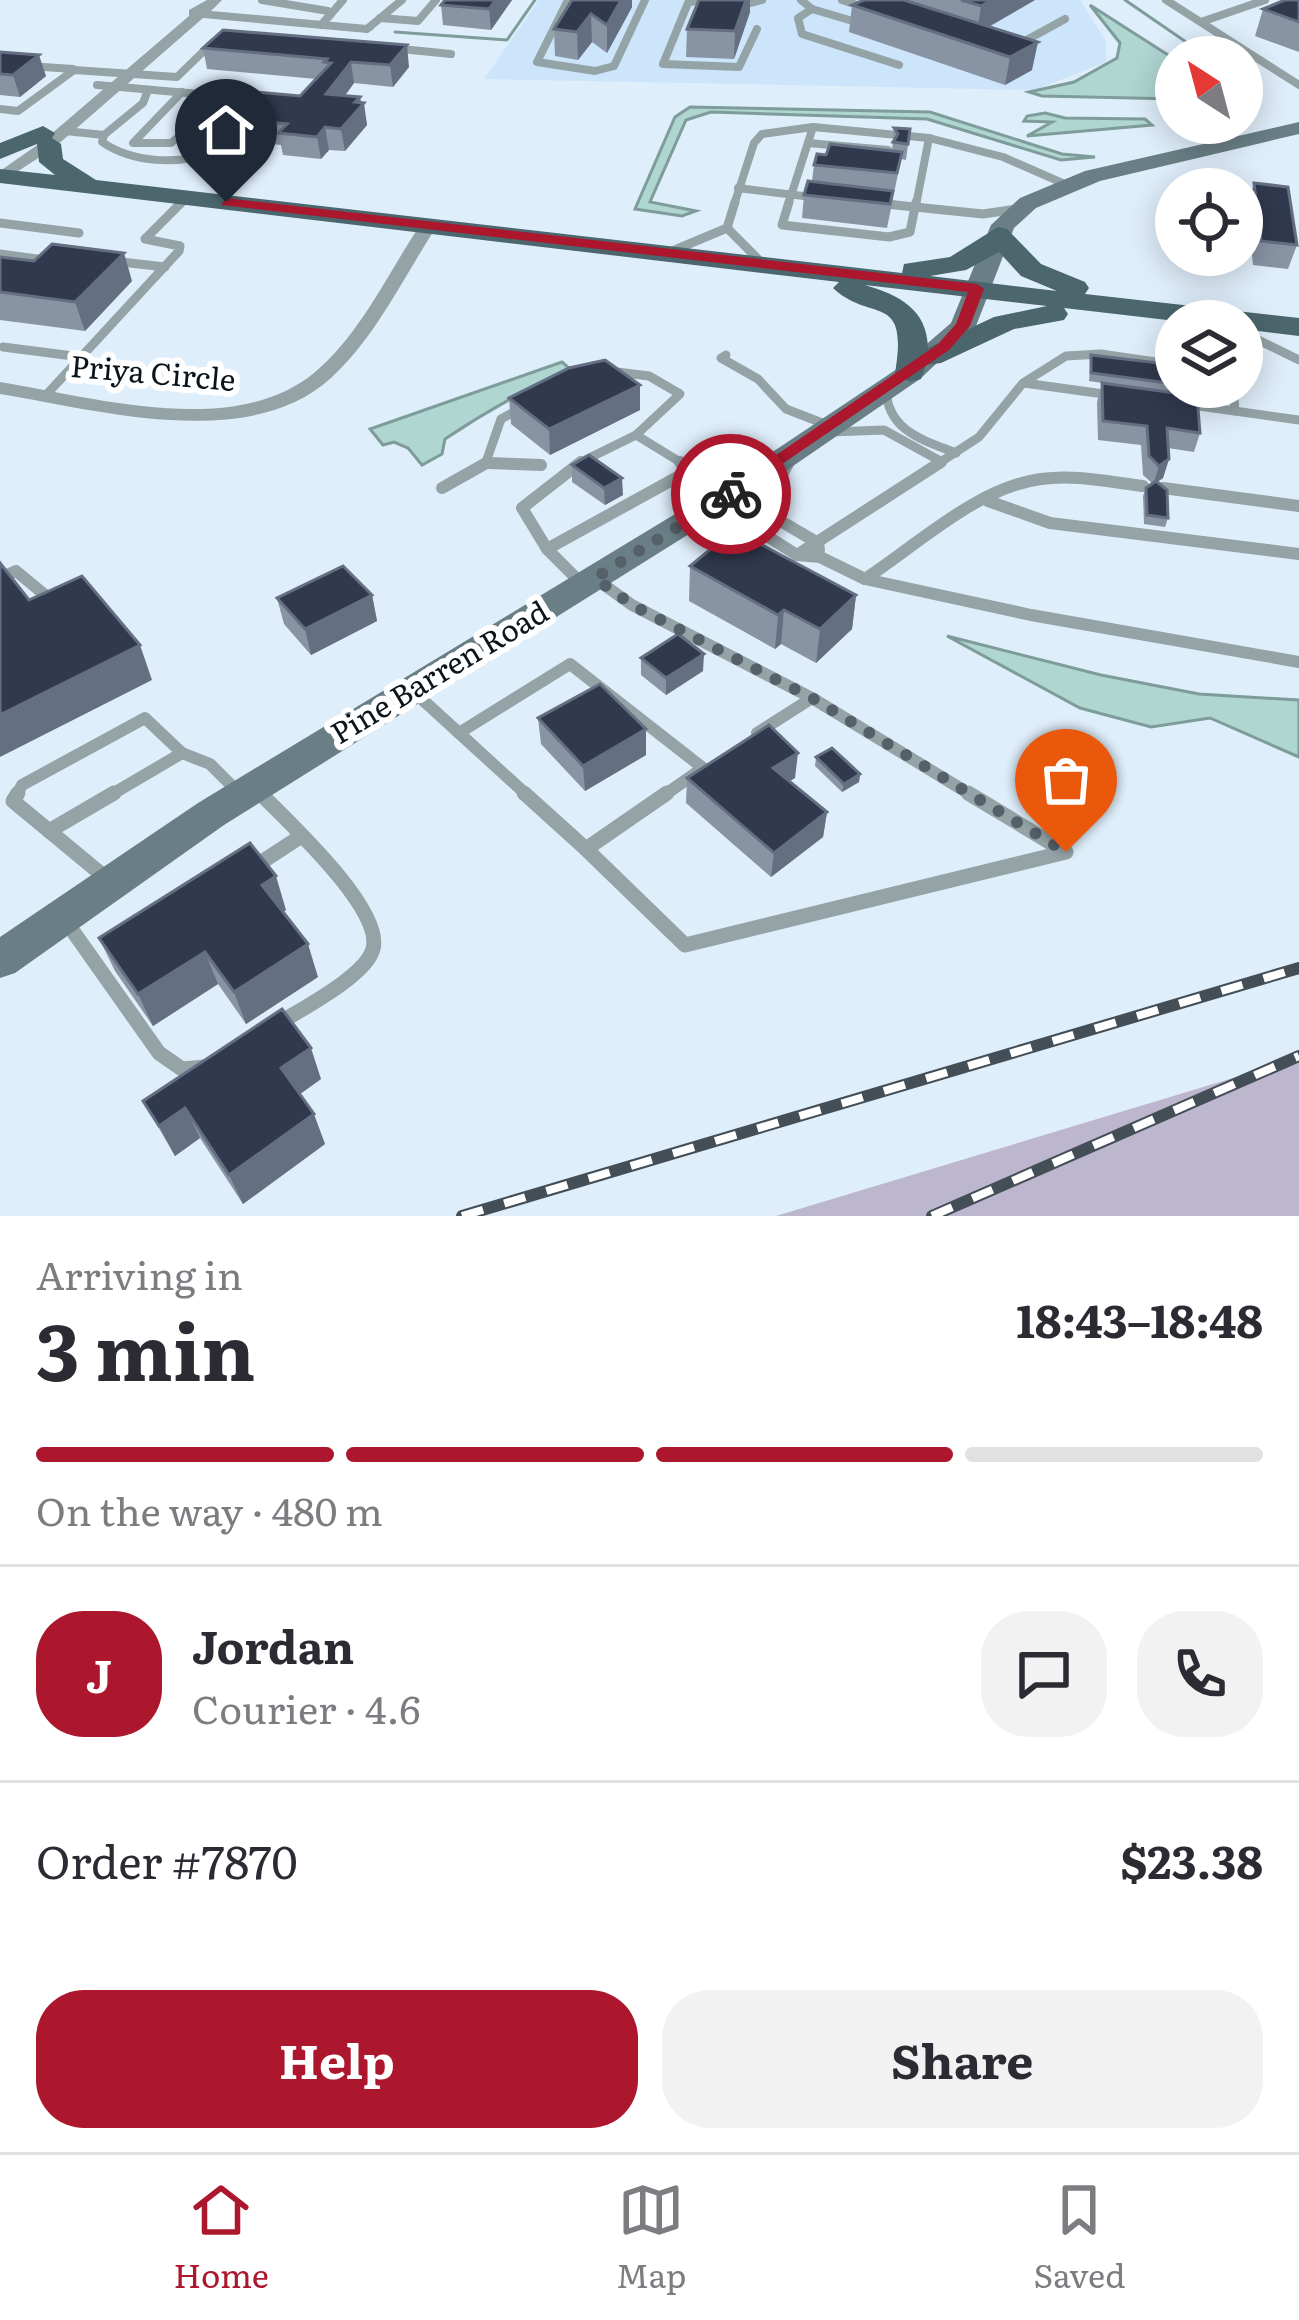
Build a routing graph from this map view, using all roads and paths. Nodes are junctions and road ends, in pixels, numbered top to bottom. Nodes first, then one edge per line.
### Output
1 (215, 0) edge
2 (262, 0) edge
3 (344, 0) edge
4 (402, 0) edge
5 (436, 0) edge
6 (568, 0) edge
7 (642, 0) edge
8 (699, 0) edge
9 (709, 0) edge
10 (801, 0) edge
11 (842, 0) edge
12 (884, 0) edge
13 (1166, 0) edge
14 (1264, 0) edge
15 (759, 4) edge
16 (196, 7) edge
17 (868, 8) junction
18 (812, 9) junction
19 (884, 14) edge
20 (380, 19) junction
21 (1065, 19) dead end
22 (328, 22) junction
23 (856, 22) edge
24 (1201, 22) junction
25 (367, 29) joint
26 (757, 29) dead end
27 (217, 39) edge
28 (318, 41) edge
29 (385, 48) edge
30 (1006, 51) edge
31 (452, 54) dead end
32 (0, 64) edge
33 (899, 64) dead end
34 (80, 70) junction
35 (132, 73) junction
36 (114, 79) junction
37 (1299, 85) edge
38 (148, 90) junction
39 (182, 92) junction
40 (222, 95) junction
41 (242, 98) edge
42 (0, 109) edge
43 (813, 127) junction
44 (1299, 128) edge
45 (104, 135) junction
46 (930, 135) junction
47 (52, 136) junction
48 (808, 143) junction
49 (212, 150) dead end
50 (888, 150) edge
51 (907, 151) edge
52 (926, 152) junction
53 (804, 155) junction
54 (850, 159) edge
55 (899, 168) edge
56 (3, 170) edge
57 (923, 170) junction
58 (1067, 185) junction
59 (90, 187) junction
60 (738, 188) junction
61 (792, 194) junction
62 (186, 198) junction
63 (827, 198) edge
64 (860, 201) edge
65 (915, 207) junction
66 (1018, 209) junction
67 (960, 213) junction
68 (0, 223) edge
69 (428, 226) junction
70 (727, 228) junction
71 (79, 233) dead end
72 (145, 239) junction
73 (996, 240) junction
74 (0, 254) edge
75 (665, 254) junction
76 (103, 259) edge
77 (53, 261) edge
78 (123, 262) junction
79 (763, 264) junction
80 (164, 267) junction
81 (849, 275) junction
82 (977, 289) junction
83 (1129, 308) junction
84 (1155, 311) edge
85 (1155, 312) edge
86 (1263, 324) edge
87 (1299, 327) edge
88 (1263, 342) edge
89 (3, 347) edge
90 (726, 356) dead end
91 (81, 357) junction
92 (1299, 360) edge
93 (1155, 365) edge
94 (598, 371) edge
95 (909, 373) junction
96 (1023, 383) junction
97 (1119, 385) edge
98 (0, 388) edge
99 (47, 394) junction
100 (534, 401) edge
101 (1221, 408) edge
102 (1235, 408) edge
103 (1235, 411) junction
104 (1299, 420) edge
105 (636, 435) junction
106 (817, 436) junction
107 (956, 453) junction
108 (942, 462) junction
109 (488, 463) junction
110 (542, 465) dead end
111 (692, 469) junction
112 (1143, 486) edge
113 (442, 488) dead end
114 (1163, 488) edge
115 (725, 497) junction
116 (988, 500) junction
117 (1299, 506) edge
118 (779, 517) junction
119 (547, 549) junction
120 (819, 550) junction
121 (1299, 554) edge
122 (0, 578) edge
123 (866, 579) junction
124 (589, 582) junction
125 (45, 595) edge
126 (1299, 662) edge
127 (412, 690) junction
128 (812, 698) junction
129 (459, 733) junction
130 (740, 744) edge
131 (182, 753) junction
132 (721, 756) edge
133 (703, 768) junction
134 (248, 791) junction
135 (6, 797) edge
136 (50, 831) junction
137 (300, 837) junction
138 (586, 849) junction
139 (243, 875) edge
140 (112, 883) junction
141 (62, 916) junction
142 (115, 957) edge
143 (0, 960) edge
144 (99, 967) junction
145 (269, 1030) edge
146 (215, 1066) edge

1 - 16 street
2 - 22 lane
3 - 22 lane
4 - 20 lane
5 - 20 lane
6 - 7 lane
8 - 26 lane
9 - 15 lane
10 - 18 lane
11 - 17 lane
12 - 17 lane
13 - 24 lane
14 - 24 lane
16 - 22 street
16 - 35 street
16 - 36 street
17 - 19 lane
18 - 23 lane
18 - 33 lane
20 - 25 lane
21 - 30 lane
22 - 25 street
22 - 28 lane
24 - 37 lane
27 - 35 lane
29 - 31 lane
32 - 34 lane
34 - 36 lane
34 - 42 lane
35 - 36 street
36 - 38 lane
36 - 47 street
36 - 47 street
38 - 39 lane
38 - 45 lane
39 - 40 lane
39 - 40 lane
40 - 41 lane
43 - 46 lane
43 - 48 lane
43 - 60 lane
44 - 58 main road
45 - 47 lane
45 - 49 lane
46 - 52 lane
46 - 58 lane
47 - 56 main road
47 - 59 main road
48 - 50 lane
48 - 53 lane
51 - 52 lane
52 - 57 lane
53 - 54 lane
53 - 61 lane
55 - 57 lane
56 - 59 main road
57 - 65 lane
58 - 66 main road
59 - 62 main road
60 - 61 lane
60 - 70 lane
61 - 63 lane
61 - 65 lane
62 - 69 main road
62 - 72 lane
64 - 65 lane
65 - 67 lane
66 - 67 lane
66 - 73 main road, Pine Barren Road
67 - 73 lane
68 - 71 lane
69 - 75 main road
69 - 99 street, Priya Circle
70 - 75 lane
70 - 79 lane
72 - 78 lane
72 - 80 lane
73 - 81 main road
73 - 82 main road, Pine Barren Road
73 - 83 main road
74 - 77 lane
75 - 79 main road
76 - 78 lane
78 - 80 lane
79 - 81 main road
79 - 95 main road
80 - 91 lane
81 - 82 main road
82 - 83 main road
82 - 95 main road, Pine Barren Road
83 - 84 main road
85 - 95 main road
86 - 87 main road
88 - 92 lane
89 - 91 lane
90 - 106 lane
91 - 99 lane
93 - 96 lane
94 - 105 lane
95 - 106 main road, Pine Barren Road
95 - 107 lane
96 - 97 lane
96 - 107 lane
98 - 99 street, Priya Circle
100 - 109 lane
101 - 103 lane
102 - 103 lane
103 - 104 lane
105 - 111 lane
105 - 119 lane
106 - 108 lane
106 - 115 main road, Pine Barren Road
106 - 118 lane
107 - 108 lane
108 - 120 lane
109 - 110 lane
109 - 113 lane
111 - 115 lane
111 - 119 lane
112 - 116 lane
114 - 117 lane
115 - 118 lane
115 - 120 lane
115 - 124 main road, Pine Barren Road
116 - 121 lane
116 - 123 lane
118 - 120 lane
119 - 124 lane
120 - 123 lane
122 - 125 lane
123 - 126 lane
124 - 127 main road, Pine Barren Road
124 - 128 lane
127 - 129 lane
127 - 134 main road, Pine Barren Road
128 - 130 lane
128 - 138 lane
129 - 133 lane
129 - 138 lane
131 - 134 lane
131 - 135 lane
131 - 136 lane
132 - 133 lane
133 - 138 lane
134 - 137 lane
134 - 140 main road, Pine Barren Road
135 - 136 lane
136 - 140 lane
137 - 139 lane
137 - 145 lane
140 - 141 main road, Pine Barren Road
141 - 143 main road, Pine Barren Road
141 - 144 lane
142 - 144 lane
144 - 146 lane

